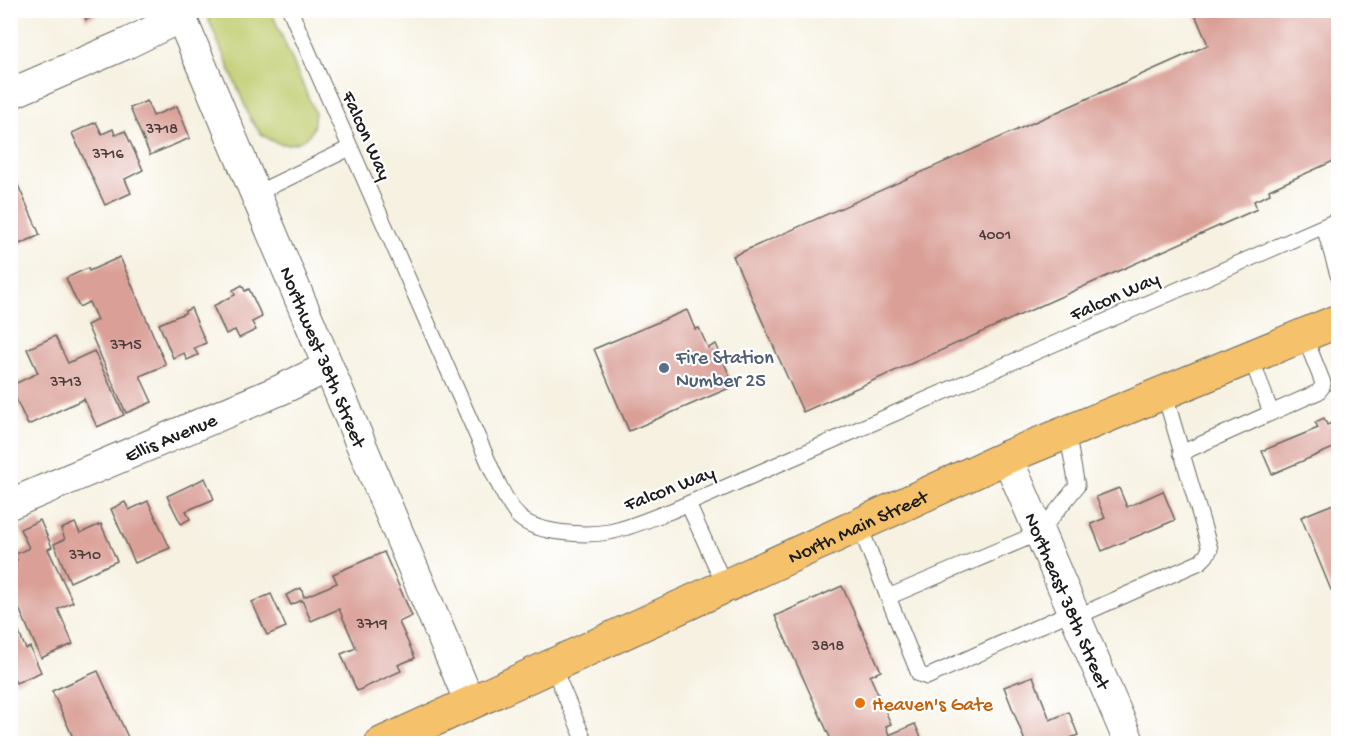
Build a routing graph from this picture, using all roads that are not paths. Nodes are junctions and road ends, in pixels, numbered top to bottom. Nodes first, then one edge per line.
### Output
1 (290, 10) edge
2 (179, 14) edge
3 (10, 94) edge
4 (350, 148) junction
5 (255, 194) junction
6 (1338, 220) edge
7 (1324, 227) junction
8 (1338, 275) edge
9 (1338, 321) edge
10 (1304, 335) junction
11 (1251, 357) junction
12 (328, 367) junction
13 (1164, 392) junction
14 (1271, 413) junction
15 (1067, 432) junction
16 (1181, 453) junction
17 (1007, 457) junction
18 (10, 504) edge
19 (688, 504) junction
20 (859, 525) junction
21 (1039, 533) junction
22 (725, 586) junction
23 (888, 597) junction
24 (1074, 614) junction
25 (552, 665) junction
26 (470, 702) junction
27 (381, 744) edge
28 (586, 744) edge
29 (1130, 744) edge

1 - 4 lane, Falcon Way
2 - 3 street
2 - 5 street, Northwest 38th Street
4 - 5 lane
4 - 19 lane, Falcon Way
5 - 12 street, Northwest 38th Street
6 - 7 lane, Falcon Way
7 - 8 lane
7 - 19 lane, Falcon Way
9 - 10 main road, North Main Street
10 - 11 main road, North Main Street
10 - 14 lane
11 - 13 main road, North Main Street
11 - 14 lane
12 - 18 street, Ellis Avenue
12 - 26 street, Northwest 38th Street
13 - 15 main road, North Main Street
13 - 16 lane
14 - 16 lane
15 - 17 main road, North Main Street
15 - 21 lane
16 - 24 lane
17 - 20 main road, North Main Street
17 - 21 street, Northeast 38th Street
19 - 22 lane
20 - 22 main road, North Main Street
20 - 23 lane
21 - 23 lane
21 - 24 street, Northeast 38th Street
22 - 25 main road, North Main Street
23 - 24 lane
24 - 29 street, Northeast 38th Street
25 - 26 main road, North Main Street
25 - 28 lane
26 - 27 main road, North Main Street

